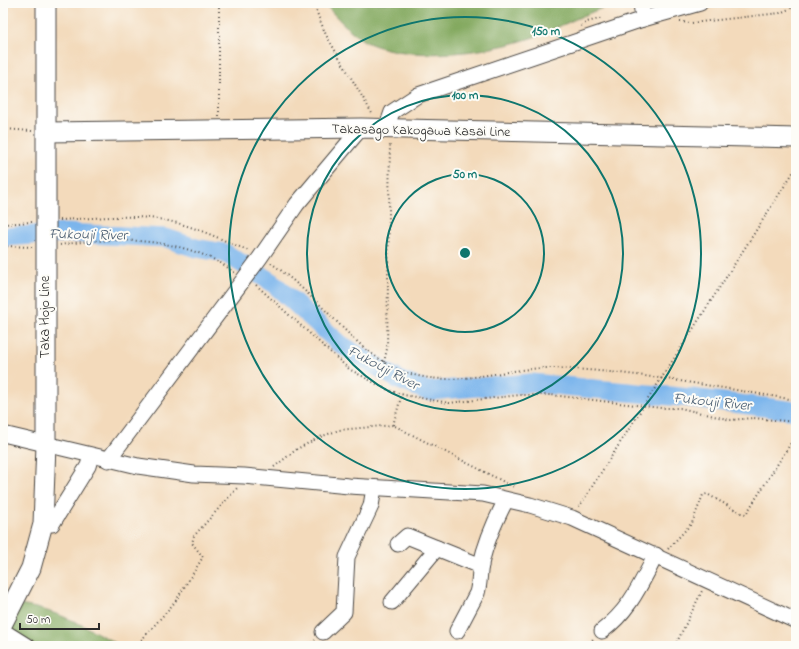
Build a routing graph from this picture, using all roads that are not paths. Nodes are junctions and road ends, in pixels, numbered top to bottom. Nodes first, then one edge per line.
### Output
1 (46, 3) edge
2 (641, 3) edge
3 (700, 3) edge
4 (643, 19) junction
5 (378, 129) junction
6 (47, 132) junction
7 (796, 138) edge
8 (3, 434) edge
9 (46, 445) junction
10 (91, 456) junction
11 (108, 460) junction
12 (374, 488) junction
13 (514, 495) junction
14 (43, 524) junction
15 (398, 544) dead end
16 (437, 548) junction
17 (659, 556) junction
18 (480, 566) junction
19 (392, 602) dead end
20 (796, 621) edge
21 (3, 623) edge
22 (3, 631) edge
23 (457, 631) dead end
24 (602, 631) dead end
25 (323, 632) dead end
26 (28, 646) edge

1 - 6 main road, Taka Hojo Line
2 - 4 street
3 - 4 street
4 - 5 street
5 - 6 main road, Takasago Kakogawa Kasai Line
5 - 7 main road, Takasago Kakogawa Kasai Line
5 - 11 street
6 - 9 main road, Taka Hojo Line
8 - 9 street
9 - 10 street
9 - 14 main road, Taka Hojo Line
10 - 11 street
10 - 14 street
11 - 12 street
12 - 13 street
12 - 25 street
13 - 17 street
13 - 18 street
14 - 21 main road, Taka Hojo Line
15 - 16 street
16 - 18 street
16 - 19 street
17 - 20 street
17 - 24 street
18 - 23 street
22 - 26 street

